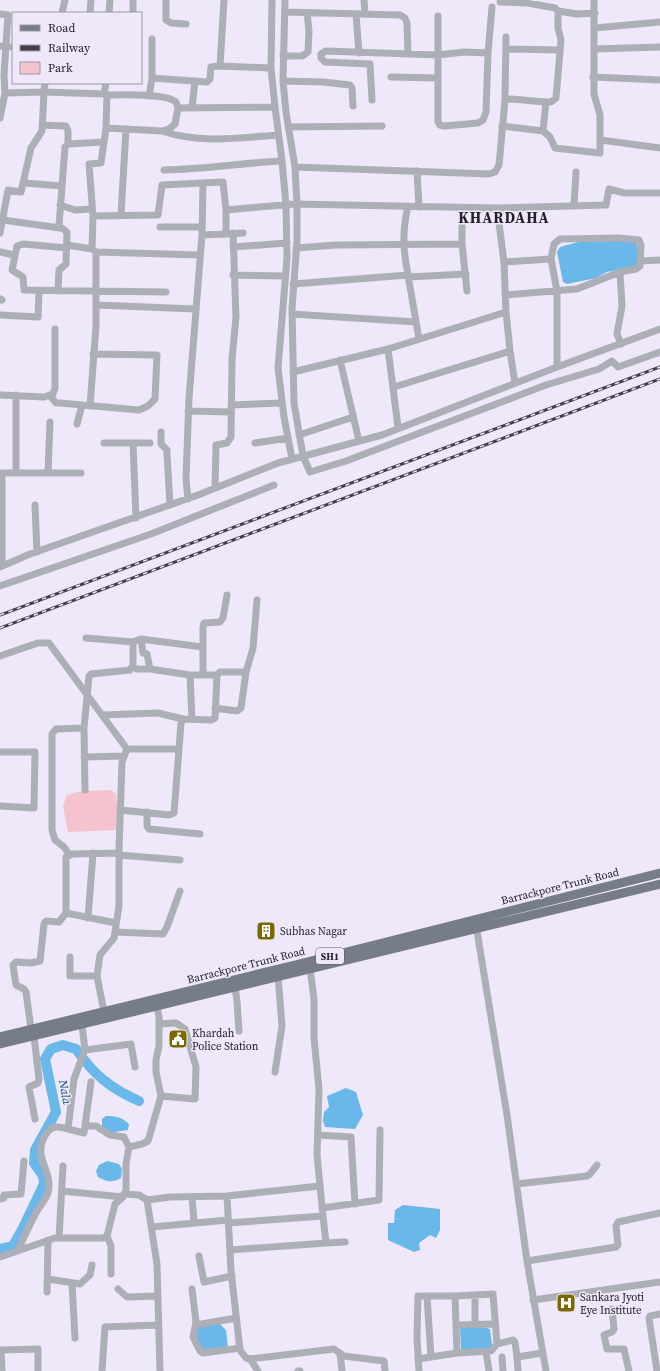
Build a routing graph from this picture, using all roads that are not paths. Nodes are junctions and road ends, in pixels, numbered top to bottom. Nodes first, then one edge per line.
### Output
1 (65, 0) edge
2 (90, 0) edge
3 (110, 0) edge
4 (133, 0) edge
5 (166, 0) edge
6 (224, 0) edge
7 (272, 0) edge
8 (285, 0) edge
9 (364, 0) edge
10 (594, 0) edge
11 (500, 2) dead end
12 (528, 2) edge
13 (492, 7) dead end
14 (558, 11) junction
15 (62, 12) edge
16 (90, 12) edge
17 (109, 12) edge
18 (133, 12) edge
19 (285, 12) junction
20 (307, 13) junction
21 (594, 13) junction
22 (0, 14) edge
23 (356, 14) junction
24 (365, 14) junction
25 (10, 15) edge
26 (438, 16) dead end
27 (660, 22) edge
28 (186, 24) dead end
29 (595, 28) junction
30 (506, 38) dead end
31 (152, 39) dead end
32 (6, 46) edge
33 (660, 47) edge
34 (506, 49) junction
35 (594, 49) junction
36 (560, 50) junction
37 (488, 52) junction
38 (359, 53) junction
39 (408, 54) junction
40 (438, 55) junction
41 (283, 56) junction
42 (220, 66) junction
43 (271, 68) junction
44 (2, 75) edge
45 (391, 77) dead end
46 (593, 77) junction
47 (152, 78) junction
48 (438, 78) junction
49 (660, 80) edge
50 (195, 81) junction
51 (283, 81) junction
52 (45, 84) edge
53 (106, 84) edge
54 (44, 92) junction
55 (5, 93) junction
56 (106, 95) junction
57 (149, 96) junction
58 (372, 100) dead end
59 (504, 100) junction
60 (546, 102) junction
61 (353, 106) dead end
62 (192, 107) junction
63 (275, 107) junction
64 (178, 108) junction
65 (0, 118) edge
66 (42, 125) junction
67 (382, 126) dead end
68 (502, 126) junction
69 (288, 127) junction
70 (106, 128) junction
71 (126, 129) junction
72 (162, 130) junction
73 (543, 131) junction
74 (278, 135) junction
75 (601, 140) junction
76 (104, 142) junction
77 (68, 144) junction
78 (660, 148) edge
79 (282, 161) junction
80 (295, 167) junction
81 (164, 170) dead end
82 (417, 171) junction
83 (576, 172) dead end
84 (24, 183) junction
85 (203, 183) junction
86 (62, 186) junction
87 (0, 189) edge
88 (8, 190) junction
89 (660, 193) edge
90 (292, 204) junction
91 (60, 205) junction
92 (408, 206) junction
93 (574, 206) junction
94 (419, 207) junction
95 (462, 208) junction
96 (497, 208) junction
97 (226, 210) junction
98 (92, 213) junction
99 (121, 215) junction
100 (3, 220) junction
101 (202, 227) junction
102 (60, 228) junction
103 (160, 228) dead end
104 (243, 232) dead end
105 (230, 233) junction
106 (0, 234) edge
107 (202, 235) junction
108 (287, 243) junction
109 (462, 244) junction
110 (403, 245) junction
111 (67, 247) junction
112 (233, 247) junction
113 (296, 248) junction
114 (94, 251) junction
115 (0, 252) edge
116 (14, 254) junction
117 (200, 255) junction
118 (551, 259) junction
119 (660, 260) edge
120 (640, 261) junction
121 (504, 262) junction
122 (620, 272) junction
123 (466, 274) junction
124 (234, 275) junction
125 (286, 276) junction
126 (408, 276) junction
127 (294, 284) junction
128 (40, 291) junction
129 (58, 291) junction
130 (468, 291) dead end
131 (557, 291) junction
132 (96, 292) junction
133 (166, 292) dead end
134 (506, 295) junction
135 (97, 305) junction
136 (195, 309) junction
137 (506, 312) junction
138 (292, 314) junction
139 (0, 315) edge
140 (416, 322) junction
141 (55, 329) dead end
142 (660, 329) edge
143 (419, 339) junction
144 (621, 344) junction
145 (388, 349) junction
146 (510, 351) junction
147 (660, 352) edge
148 (93, 354) junction
149 (340, 360) junction
150 (557, 367) junction
151 (293, 372) junction
152 (515, 383) junction
153 (394, 387) junction
154 (0, 395) edge
155 (16, 395) junction
156 (50, 396) junction
157 (282, 403) junction
158 (86, 406) junction
159 (231, 409) junction
160 (188, 411) junction
161 (353, 418) junction
162 (50, 422) dead end
163 (77, 424) dead end
164 (398, 428) junction
165 (161, 432) dead end
166 (299, 435) junction
167 (288, 438) junction
168 (359, 441) junction
169 (104, 443) dead end
170 (133, 443) junction
171 (150, 443) dead end
172 (255, 443) dead end
173 (303, 456) junction
174 (292, 460) junction
175 (1, 473) edge
176 (16, 473) junction
177 (48, 473) junction
178 (81, 473) dead end
179 (274, 485) dead end
180 (215, 488) junction
181 (188, 499) junction
182 (35, 505) dead end
183 (170, 505) junction
184 (1, 514) edge
185 (136, 518) junction
186 (37, 552) junction
187 (1, 566) edge
188 (0, 586) edge
189 (227, 595) dead end
190 (257, 600) dead end
191 (86, 638) dead end
192 (142, 639) junction
193 (133, 642) junction
194 (202, 647) junction
195 (0, 656) edge
196 (150, 668) junction
197 (137, 669) dead end
198 (246, 672) junction
199 (190, 675) junction
200 (203, 675) junction
201 (217, 675) junction
202 (87, 696) junction
203 (215, 708) junction
204 (102, 715) junction
205 (183, 719) junction
206 (192, 719) junction
207 (84, 728) junction
208 (179, 749) junction
209 (0, 752) edge
210 (125, 752) junction
211 (84, 757) junction
212 (84, 790) dead end
213 (0, 806) edge
214 (120, 810) junction
215 (147, 812) junction
216 (200, 834) dead end
217 (93, 853) junction
218 (69, 854) junction
219 (119, 854) junction
220 (180, 860) dead end
221 (660, 873) edge
222 (660, 884) edge
223 (180, 891) dead end
224 (66, 913) junction
225 (88, 918) junction
226 (116, 923) junction
227 (476, 923) junction
228 (115, 932) junction
229 (70, 957) dead end
230 (310, 968) junction
231 (97, 976) junction
232 (278, 976) junction
233 (235, 987) junction
234 (156, 1003) junction
235 (104, 1012) junction
236 (159, 1024) junction
237 (82, 1025) junction
238 (239, 1031) dead end
239 (32, 1033) junction
240 (0, 1037) edge
241 (0, 1044) edge
242 (84, 1054) junction
243 (135, 1067) dead end
244 (275, 1072) dead end
245 (92, 1082) dead end
246 (161, 1096) junction
247 (35, 1119) dead end
248 (85, 1126) junction
249 (68, 1129) junction
250 (380, 1130) dead end
251 (318, 1135) junction
252 (130, 1147) junction
253 (24, 1161) dead end
254 (597, 1165) dead end
255 (63, 1166) dead end
256 (517, 1184) junction
257 (320, 1186) junction
258 (62, 1191) junction
259 (123, 1195) junction
260 (227, 1196) junction
261 (192, 1197) junction
262 (0, 1199) edge
263 (147, 1200) junction
264 (355, 1204) junction
265 (322, 1208) junction
266 (660, 1213) edge
267 (323, 1216) junction
268 (228, 1221) junction
269 (194, 1222) junction
270 (152, 1227) junction
271 (107, 1236) junction
272 (59, 1238) junction
273 (48, 1240) junction
274 (326, 1242) junction
275 (345, 1242) dead end
276 (18, 1250) junction
277 (230, 1250) junction
278 (0, 1256) edge
279 (199, 1256) dead end
280 (527, 1261) junction
281 (92, 1266) dead end
282 (111, 1274) dead end
283 (232, 1276) junction
284 (48, 1279) junction
285 (660, 1282) edge
286 (72, 1283) junction
287 (118, 1289) dead end
288 (192, 1289) dead end
289 (47, 1292) dead end
290 (475, 1295) junction
291 (158, 1296) junction
292 (426, 1296) junction
293 (455, 1296) junction
294 (534, 1300) junction
295 (612, 1309) dead end
296 (660, 1314) edge
297 (236, 1318) junction
298 (475, 1324) junction
299 (495, 1324) junction
300 (158, 1325) junction
301 (196, 1325) junction
302 (456, 1325) junction
303 (75, 1338) dead end
304 (497, 1344) junction
305 (240, 1348) junction
306 (0, 1350) edge
307 (486, 1352) junction
308 (340, 1353) junction
309 (458, 1353) junction
310 (542, 1353) junction
311 (431, 1357) junction
312 (502, 1357) dead end
313 (517, 1357) junction
314 (250, 1359) junction
315 (418, 1359) junction
316 (2, 1371) edge
317 (38, 1371) edge
318 (102, 1371) edge
319 (160, 1371) edge
320 (258, 1371) edge
321 (342, 1371) edge
322 (385, 1371) edge
323 (419, 1371) edge
324 (489, 1371) edge
325 (503, 1371) edge
326 (518, 1371) edge
327 (546, 1371) edge
328 (628, 1371) edge
329 (657, 1371) edge

1 - 15 street
2 - 16 street
3 - 17 street
4 - 18 street
5 - 28 street
6 - 42 street
7 - 43 street
8 - 19 street
9 - 24 street
10 - 21 street
11 - 12 street
12 - 14 street
13 - 37 street
14 - 21 street
14 - 36 street
19 - 20 street
19 - 41 street
20 - 23 street
20 - 41 street
21 - 29 street
22 - 25 street
23 - 24 street
23 - 38 street
24 - 39 street
25 - 32 street
26 - 40 street
27 - 29 street
29 - 35 street
30 - 34 street
31 - 47 street
32 - 44 street
33 - 35 street
34 - 36 street
34 - 59 street
35 - 46 street
36 - 60 street
37 - 40 street
37 - 48 street
38 - 39 street
38 - 58 street
39 - 40 street
40 - 48 street
41 - 51 street
42 - 43 street
42 - 50 street
43 - 63 street
44 - 55 street
45 - 48 street
46 - 49 street
46 - 75 street
47 - 50 street
47 - 57 street
50 - 62 street
51 - 61 street
51 - 69 street
52 - 54 street
53 - 56 street
54 - 55 street
54 - 56 street
54 - 66 street
55 - 65 street
56 - 57 street
56 - 70 street
57 - 64 street
59 - 60 street
59 - 68 street
60 - 73 street
62 - 63 street
62 - 64 street
63 - 74 street
64 - 72 street
66 - 77 street
66 - 84 street
67 - 69 street
68 - 73 street
68 - 82 street
69 - 80 street
70 - 71 street
70 - 76 street
71 - 72 street
71 - 99 street
72 - 74 street
73 - 75 street
74 - 79 street
75 - 78 street
76 - 77 street
76 - 98 street
77 - 86 street
79 - 81 street
79 - 90 street
80 - 82 street
80 - 90 street
82 - 94 street
83 - 93 street
84 - 86 street
84 - 88 street
85 - 97 street
85 - 99 street
85 - 101 street
86 - 91 street
87 - 88 street
88 - 100 street
89 - 93 street
90 - 92 street
90 - 97 street
90 - 108 street
90 - 113 street
91 - 98 street
91 - 102 street
92 - 94 street
92 - 110 street
93 - 96 street
94 - 95 street
95 - 96 street
95 - 109 street
96 - 121 street
97 - 105 street
98 - 99 street
98 - 114 street
100 - 102 street
100 - 106 street
101 - 103 street
101 - 107 street
102 - 111 street
104 - 105 street
105 - 107 street
105 - 112 street
107 - 117 street
108 - 112 street
108 - 125 street
109 - 110 street
109 - 123 street
110 - 113 street
110 - 126 street
111 - 114 street
111 - 116 street
111 - 129 street
112 - 124 street
113 - 127 street
114 - 117 street
114 - 132 street
115 - 116 street
116 - 128 street
117 - 136 street
118 - 120 street
118 - 121 street
118 - 131 street
119 - 120 street
120 - 122 street
121 - 134 street
122 - 131 street
122 - 144 street
123 - 126 street
123 - 130 street
124 - 125 street
124 - 159 street
125 - 157 street
126 - 127 street
126 - 140 street
127 - 138 street
128 - 129 street
128 - 139 street
129 - 132 street
131 - 134 street
131 - 150 street
132 - 133 street
132 - 135 street
134 - 137 street
135 - 136 street
135 - 148 street
136 - 160 street
137 - 143 street
137 - 146 street
138 - 140 street
138 - 151 street
140 - 143 street
141 - 156 street
142 - 144 street
143 - 145 street
144 - 150 street
145 - 149 street
145 - 153 street
146 - 152 street
146 - 153 street
147 - 173 street
148 - 158 street
148 - 158 street
149 - 151 street
149 - 161 street
150 - 152 street
151 - 166 street
152 - 164 street
153 - 164 street
154 - 155 street
155 - 156 street
155 - 176 street
156 - 158 street
157 - 159 street
157 - 167 street
158 - 163 street
159 - 160 street
159 - 180 street
160 - 181 street
161 - 166 street
161 - 168 street
162 - 177 street
164 - 168 street
165 - 183 street
166 - 173 street
167 - 172 street
167 - 174 street
168 - 173 street
169 - 170 street
170 - 171 street
170 - 185 street
173 - 174 street
174 - 180 street
175 - 176 street
175 - 184 street
176 - 177 street
177 - 178 street
179 - 188 street
180 - 181 street
181 - 183 street
182 - 186 street
183 - 185 street
184 - 187 street
185 - 186 street
186 - 187 street
189 - 194 street
190 - 198 street
191 - 193 street
192 - 193 street
192 - 194 street
192 - 196 street
193 - 202 street
194 - 200 street
195 - 202 street
196 - 197 street
196 - 199 street
198 - 201 street
198 - 203 street
199 - 200 street
199 - 206 street
200 - 201 street
201 - 203 street
202 - 204 street
202 - 207 street
203 - 206 street
204 - 205 street
204 - 210 street
205 - 206 street
205 - 208 street
207 - 211 street
207 - 218 street
208 - 210 street
208 - 215 street
209 - 213 street
210 - 211 street
210 - 214 street
211 - 212 street
214 - 215 street
214 - 219 street
215 - 216 street
217 - 218 street
217 - 219 street
217 - 225 street
218 - 224 street
219 - 220 street
219 - 226 street
221 - 227 main road, Barrackpore Trunk Road / SH1
222 - 227 main road, Barrackpore Trunk Road / SH1
223 - 228 street
224 - 225 street
224 - 239 street
225 - 226 street
226 - 228 street
227 - 230 main road, Barrackpore Trunk Road / SH1
227 - 234 main road, Barrackpore Trunk Road / SH1
227 - 256 street
228 - 231 street
229 - 231 street
230 - 232 main road, Barrackpore Trunk Road / SH1
230 - 251 street
231 - 235 street
232 - 233 main road, Barrackpore Trunk Road / SH1
232 - 244 street
233 - 234 main road, Barrackpore Trunk Road / SH1
233 - 238 street
234 - 235 main road, Barrackpore Trunk Road / SH1
234 - 236 street
234 - 237 main road, Barrackpore Trunk Road / SH1
235 - 239 main road, Barrackpore Trunk Road / SH1
236 - 246 street
236 - 246 street
237 - 239 main road, Barrackpore Trunk Road / SH1
237 - 242 street
239 - 240 main road, Barrackpore Trunk Road / SH1
239 - 241 main road, Barrackpore Trunk Road / SH1
239 - 247 street
242 - 243 street
242 - 249 street
245 - 248 street
246 - 252 street
248 - 249 street
248 - 252 street
249 - 276 street
250 - 264 street
251 - 257 street
251 - 264 street
252 - 259 street
253 - 262 street
254 - 256 street
255 - 258 street
256 - 280 street
257 - 260 street
257 - 265 street
258 - 259 street
258 - 272 street
259 - 263 street
259 - 271 street
260 - 261 street
260 - 268 street
261 - 263 street
261 - 269 street
263 - 270 street
264 - 265 street
265 - 267 street
266 - 280 street
267 - 268 street
267 - 274 street
268 - 269 street
268 - 277 street
269 - 270 street
270 - 291 street
271 - 272 street
271 - 282 street
272 - 273 street
273 - 276 street
273 - 284 street
274 - 275 street
274 - 277 street
276 - 278 street
277 - 283 street
279 - 283 street
280 - 294 street
281 - 286 street
283 - 297 street
284 - 286 street
284 - 289 street
285 - 294 street
286 - 303 street
287 - 291 street
288 - 301 street
290 - 293 street
290 - 298 street
290 - 299 street
291 - 300 street
292 - 293 street
292 - 311 street
292 - 315 street
293 - 302 street
294 - 310 street
295 - 328 street
296 - 329 street
297 - 301 street
297 - 305 street
298 - 299 street
298 - 302 street
299 - 304 street
300 - 318 street
300 - 319 street
301 - 305 street
302 - 309 street
304 - 307 street
304 - 313 street
305 - 314 street
306 - 316 street
306 - 317 street
307 - 309 street
307 - 324 street
308 - 314 street
308 - 321 street
308 - 322 street
309 - 311 street
310 - 313 street
310 - 327 street
311 - 315 street
312 - 325 street
313 - 326 street
314 - 320 street
315 - 323 street

